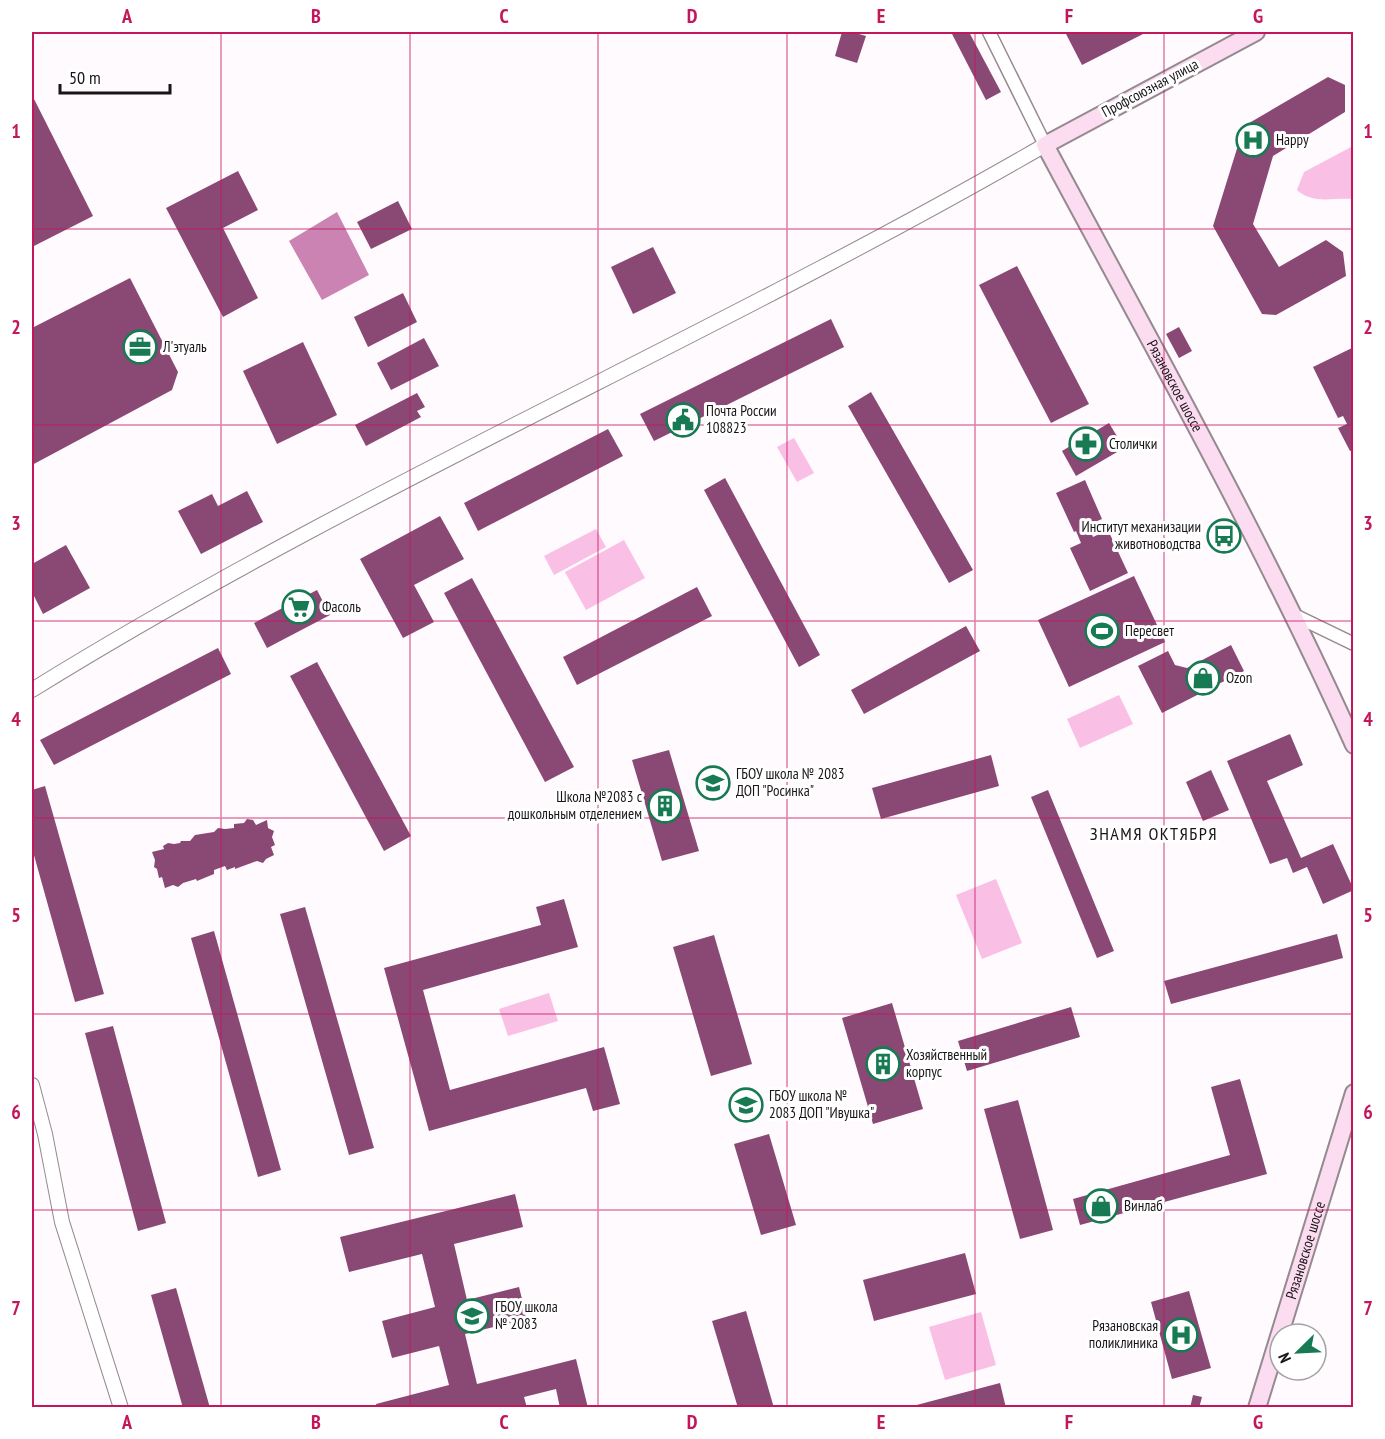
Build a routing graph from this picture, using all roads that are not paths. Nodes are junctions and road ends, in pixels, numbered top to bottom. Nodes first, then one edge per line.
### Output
1 (989, 32) edge
2 (1256, 32) edge
3 (1045, 145) junction
4 (1292, 614) junction
5 (1353, 644) edge
6 (32, 690) edge
7 (1353, 745) edge
8 (32, 1085) edge
9 (1353, 1093) edge
10 (122, 1407) edge
11 (1257, 1407) edge

1 - 3 street, Рязановское шоссе
2 - 3 main road, Профсоюзная улица
3 - 4 main road, Рязановское шоссе
3 - 6 street
4 - 5 street
4 - 7 main road, Рязановское шоссе
8 - 10 street
9 - 11 main road, Рязановское шоссе

